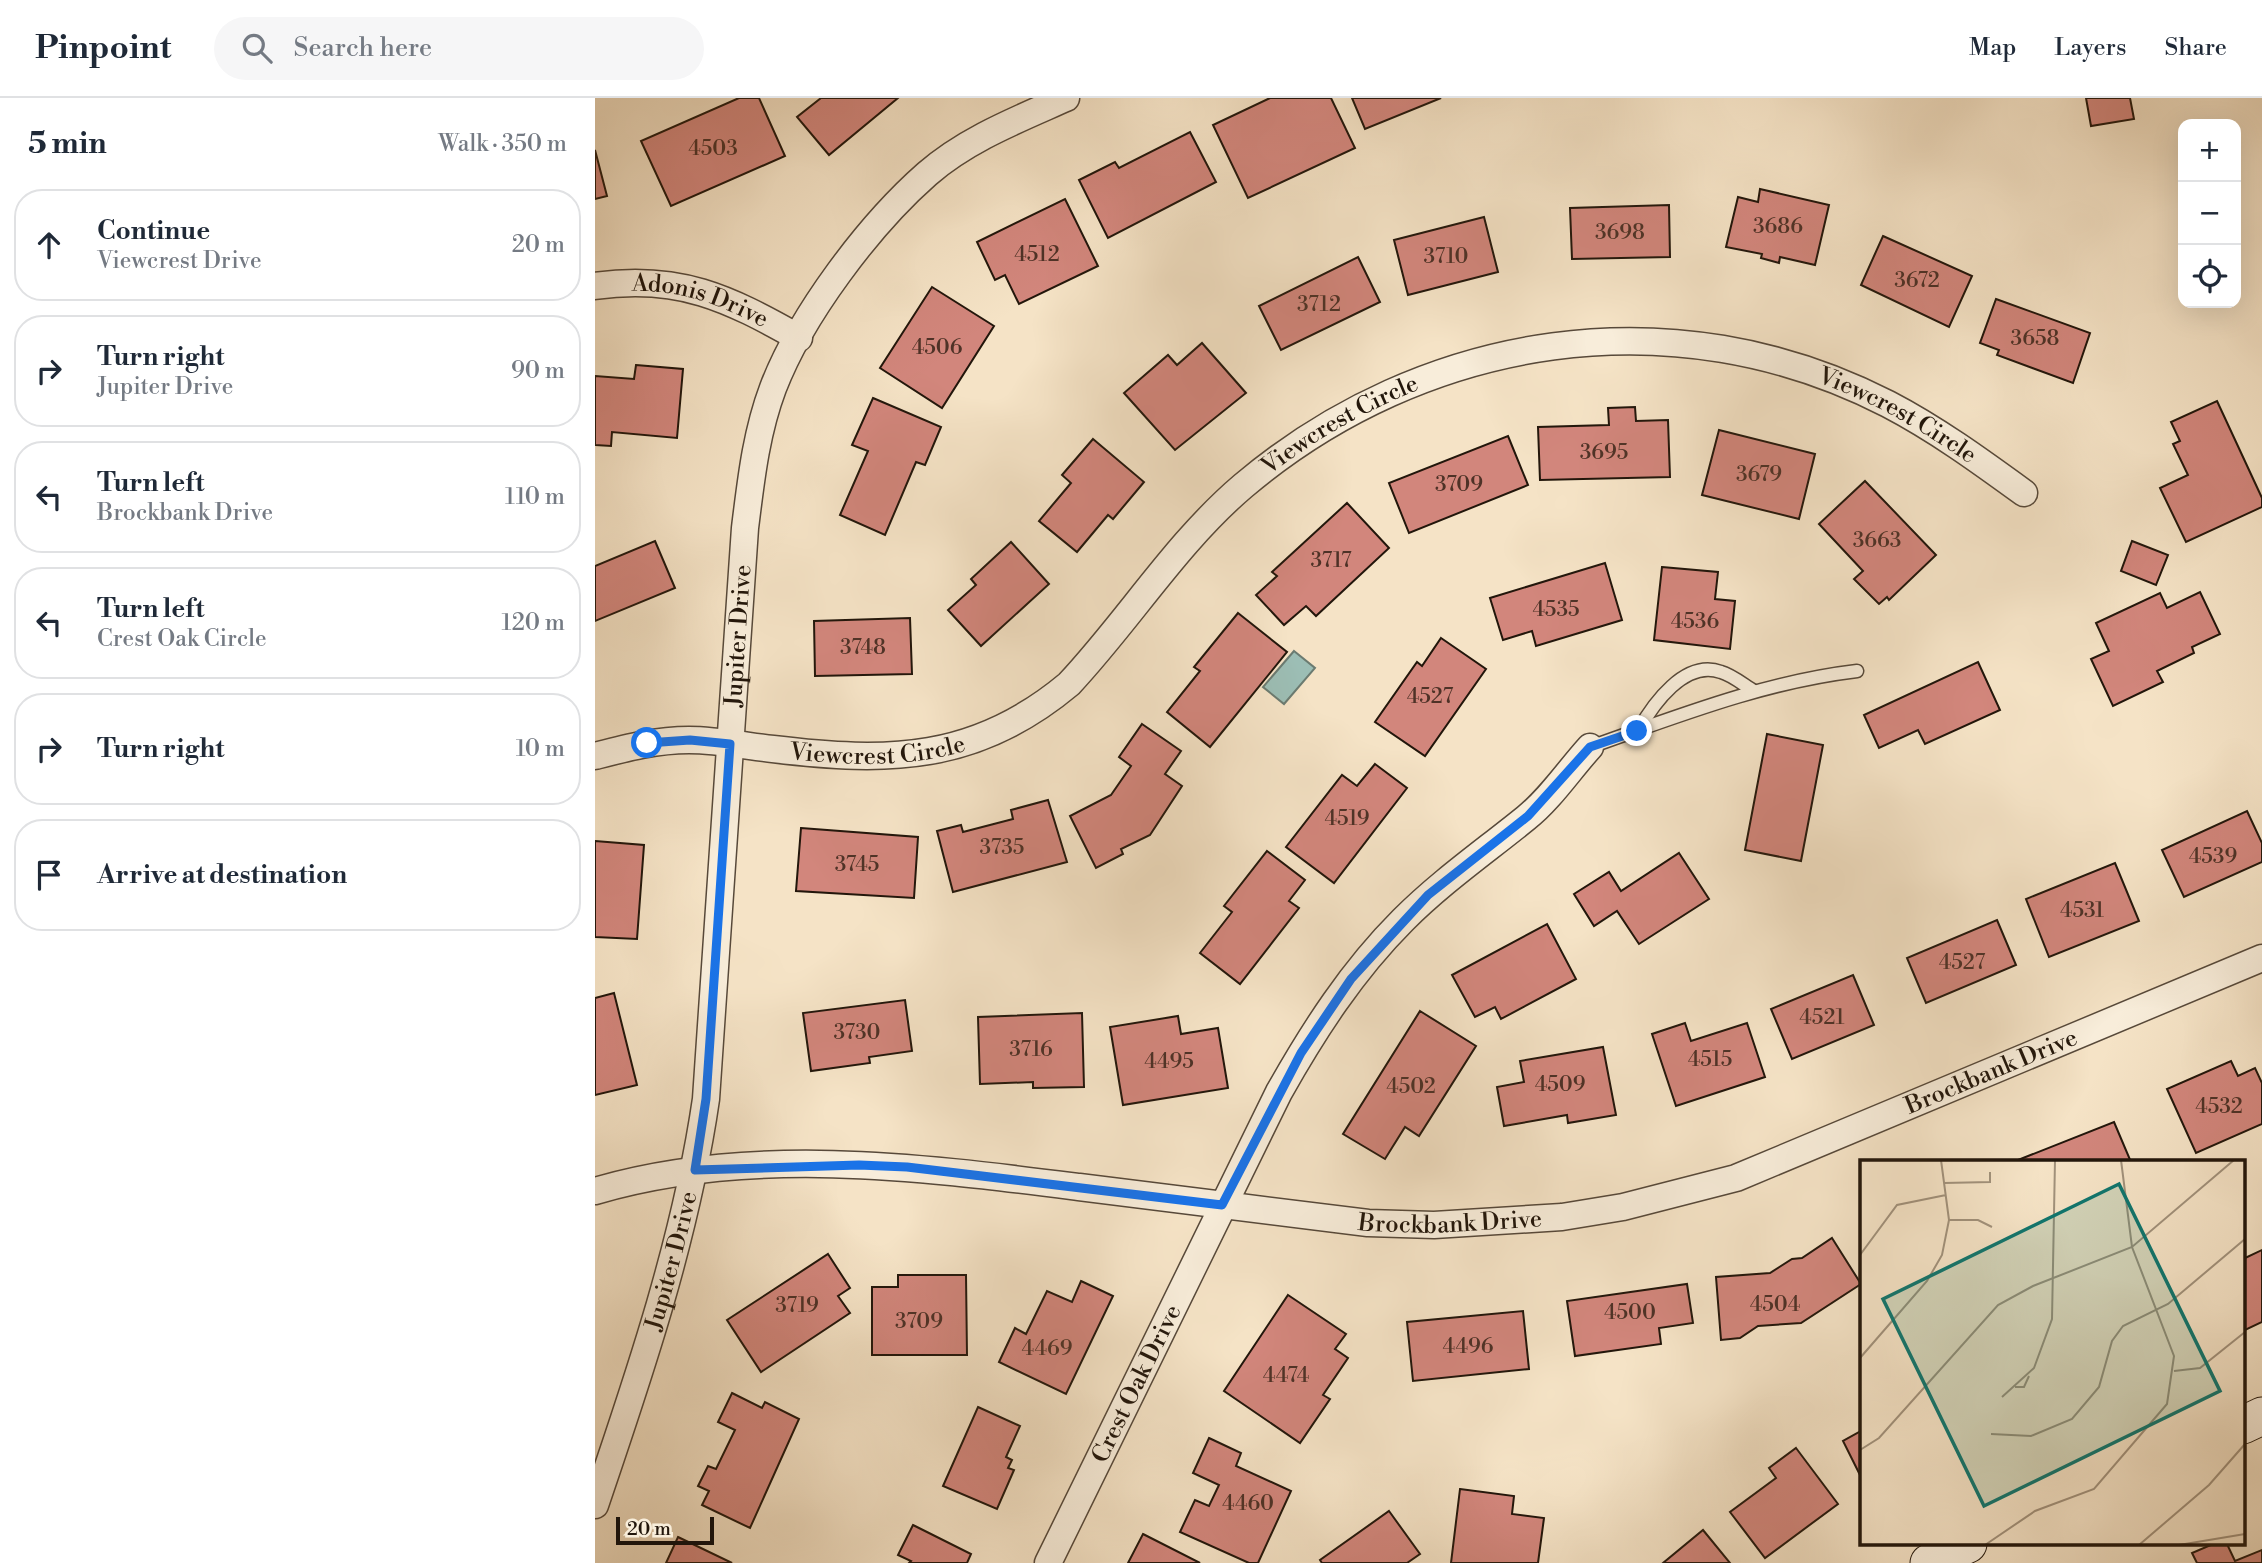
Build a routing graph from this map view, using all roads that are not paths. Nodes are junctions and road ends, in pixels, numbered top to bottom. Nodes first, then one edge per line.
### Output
1 (1066, 98) edge
2 (595, 286) edge
3 (799, 338) junction
4 (2024, 493) dead end
5 (1857, 671) dead end
6 (1754, 691) junction
7 (1637, 731) junction
8 (730, 744) junction
9 (1590, 747) joint
10 (595, 756) edge
11 (2262, 958) edge
12 (695, 1170) junction
13 (595, 1191) edge
14 (1222, 1205) junction
15 (2262, 1416) edge
16 (2245, 1424) edge
17 (595, 1505) edge
18 (1964, 1546) edge
19 (1048, 1563) edge
20 (1929, 1563) edge

1 - 3 street, Jupiter Drive
2 - 3 street, Adonis Drive
3 - 8 street, Jupiter Drive
4 - 8 street, Viewcrest Circle
5 - 6 lane
6 - 7 lane
6 - 7 lane
7 - 9 lane
8 - 10 street, Viewcrest Circle
8 - 12 street, Jupiter Drive
9 - 14 street, Crest Oak Drive
11 - 14 street, Brockbank Drive
12 - 13 street, Brockbank Drive
12 - 14 street, Brockbank Drive
12 - 17 street, Jupiter Drive
14 - 19 street, Crest Oak Drive
15 - 16 street
18 - 20 street

